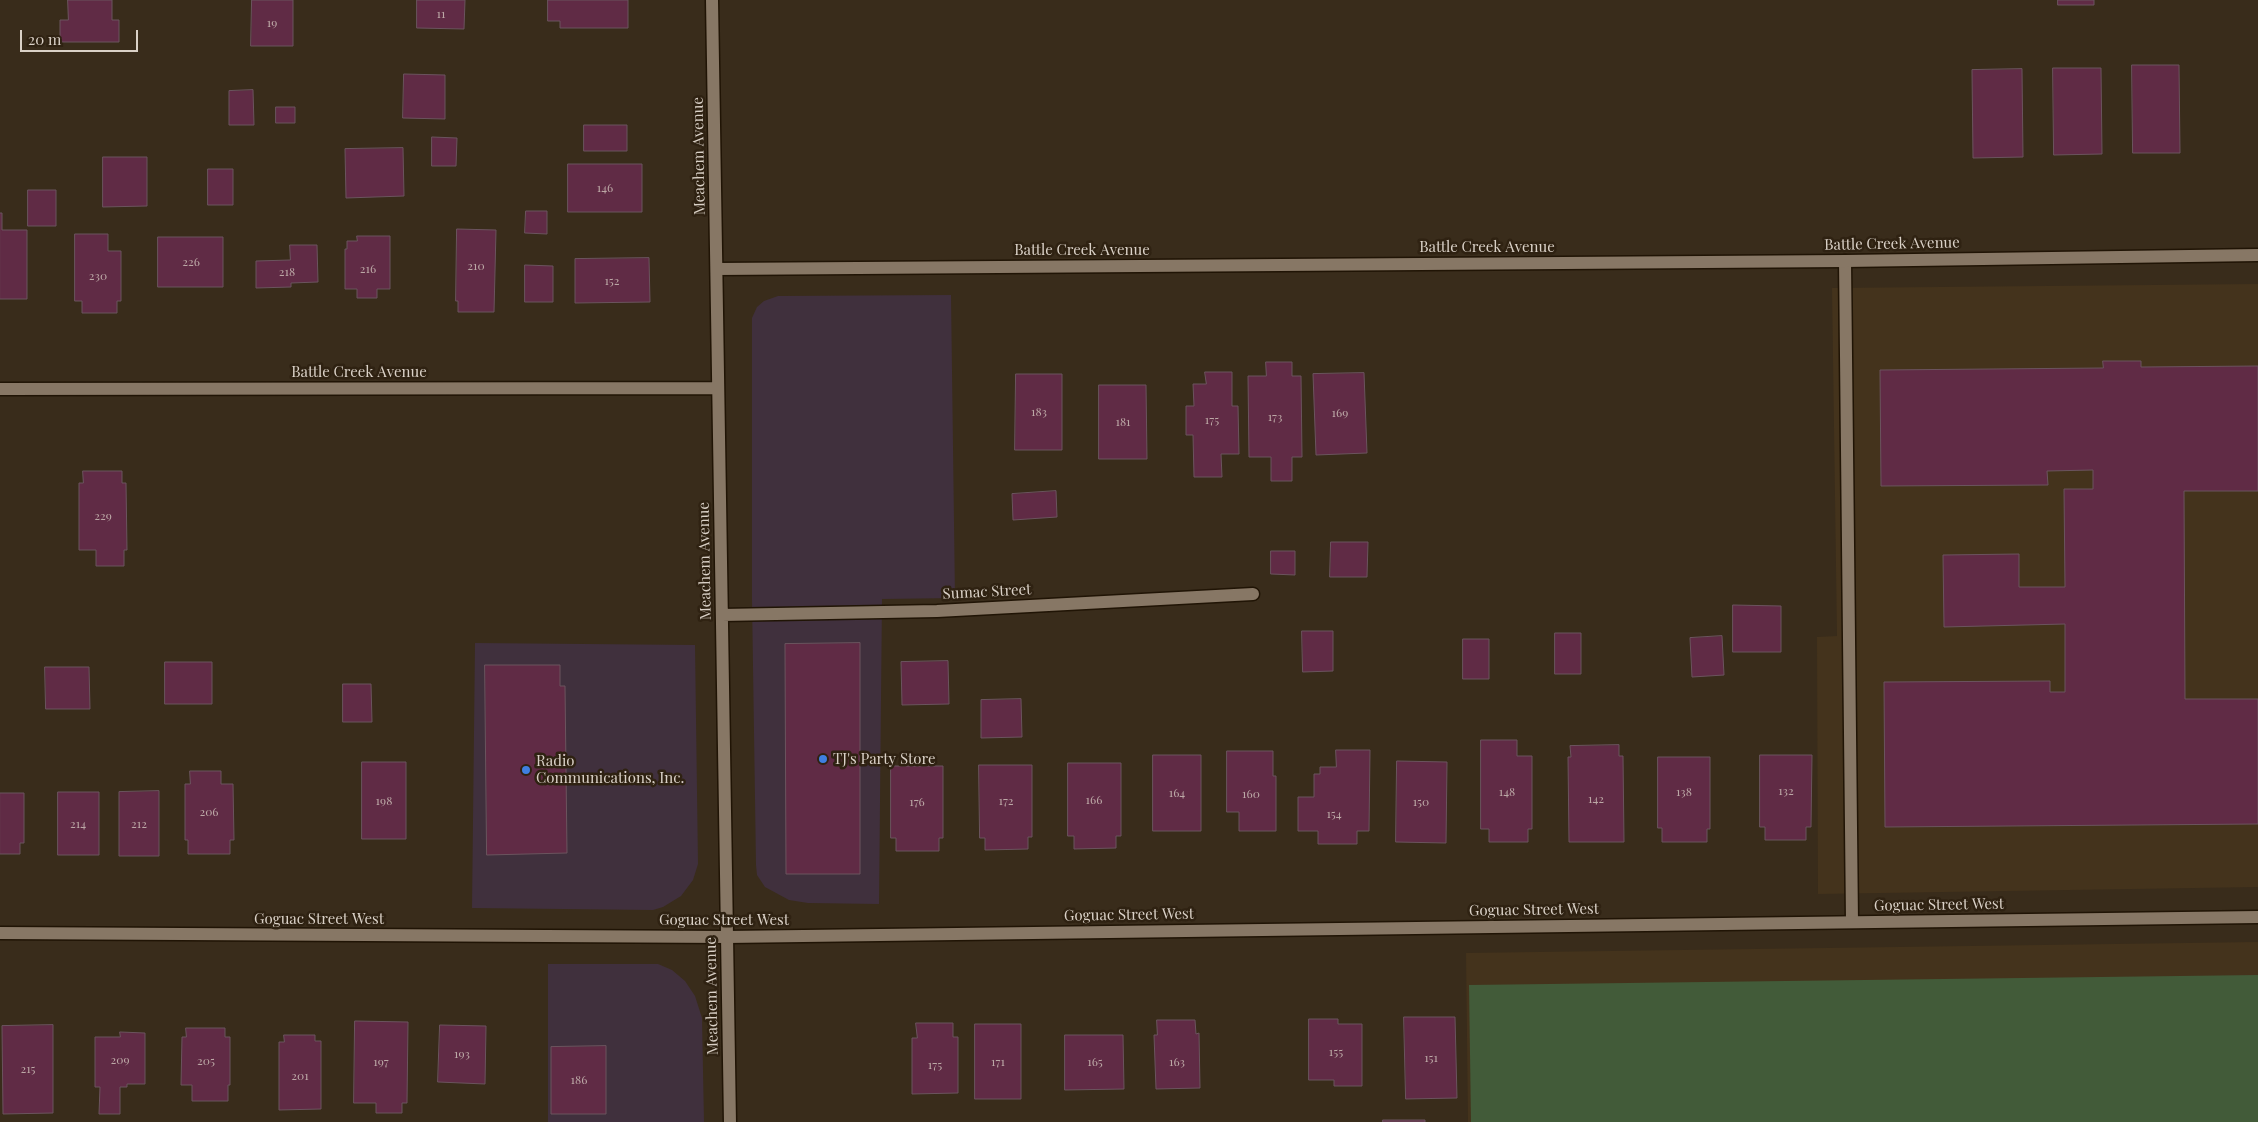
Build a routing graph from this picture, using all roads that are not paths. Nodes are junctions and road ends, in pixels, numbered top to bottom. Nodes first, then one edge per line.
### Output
1 (712, 0) edge
2 (2258, 256) edge
3 (1845, 261) junction
4 (717, 269) junction
5 (718, 388) junction
6 (0, 389) edge
7 (1253, 594) dead end
8 (722, 615) junction
9 (2258, 916) edge
10 (1852, 922) junction
11 (0, 933) edge
12 (727, 937) junction
13 (730, 1122) edge

1 - 4 street, Meachem Avenue
2 - 3 street, Battle Creek Avenue
3 - 4 street, Battle Creek Avenue
3 - 10 street
4 - 5 street, Meachem Avenue
5 - 6 street, Battle Creek Avenue
5 - 8 street, Meachem Avenue
7 - 8 street, Sumac Street
8 - 12 street, Meachem Avenue
9 - 10 street, Goguac Street West
10 - 12 street, Goguac Street West
11 - 12 street, Goguac Street West
12 - 13 street, Meachem Avenue

